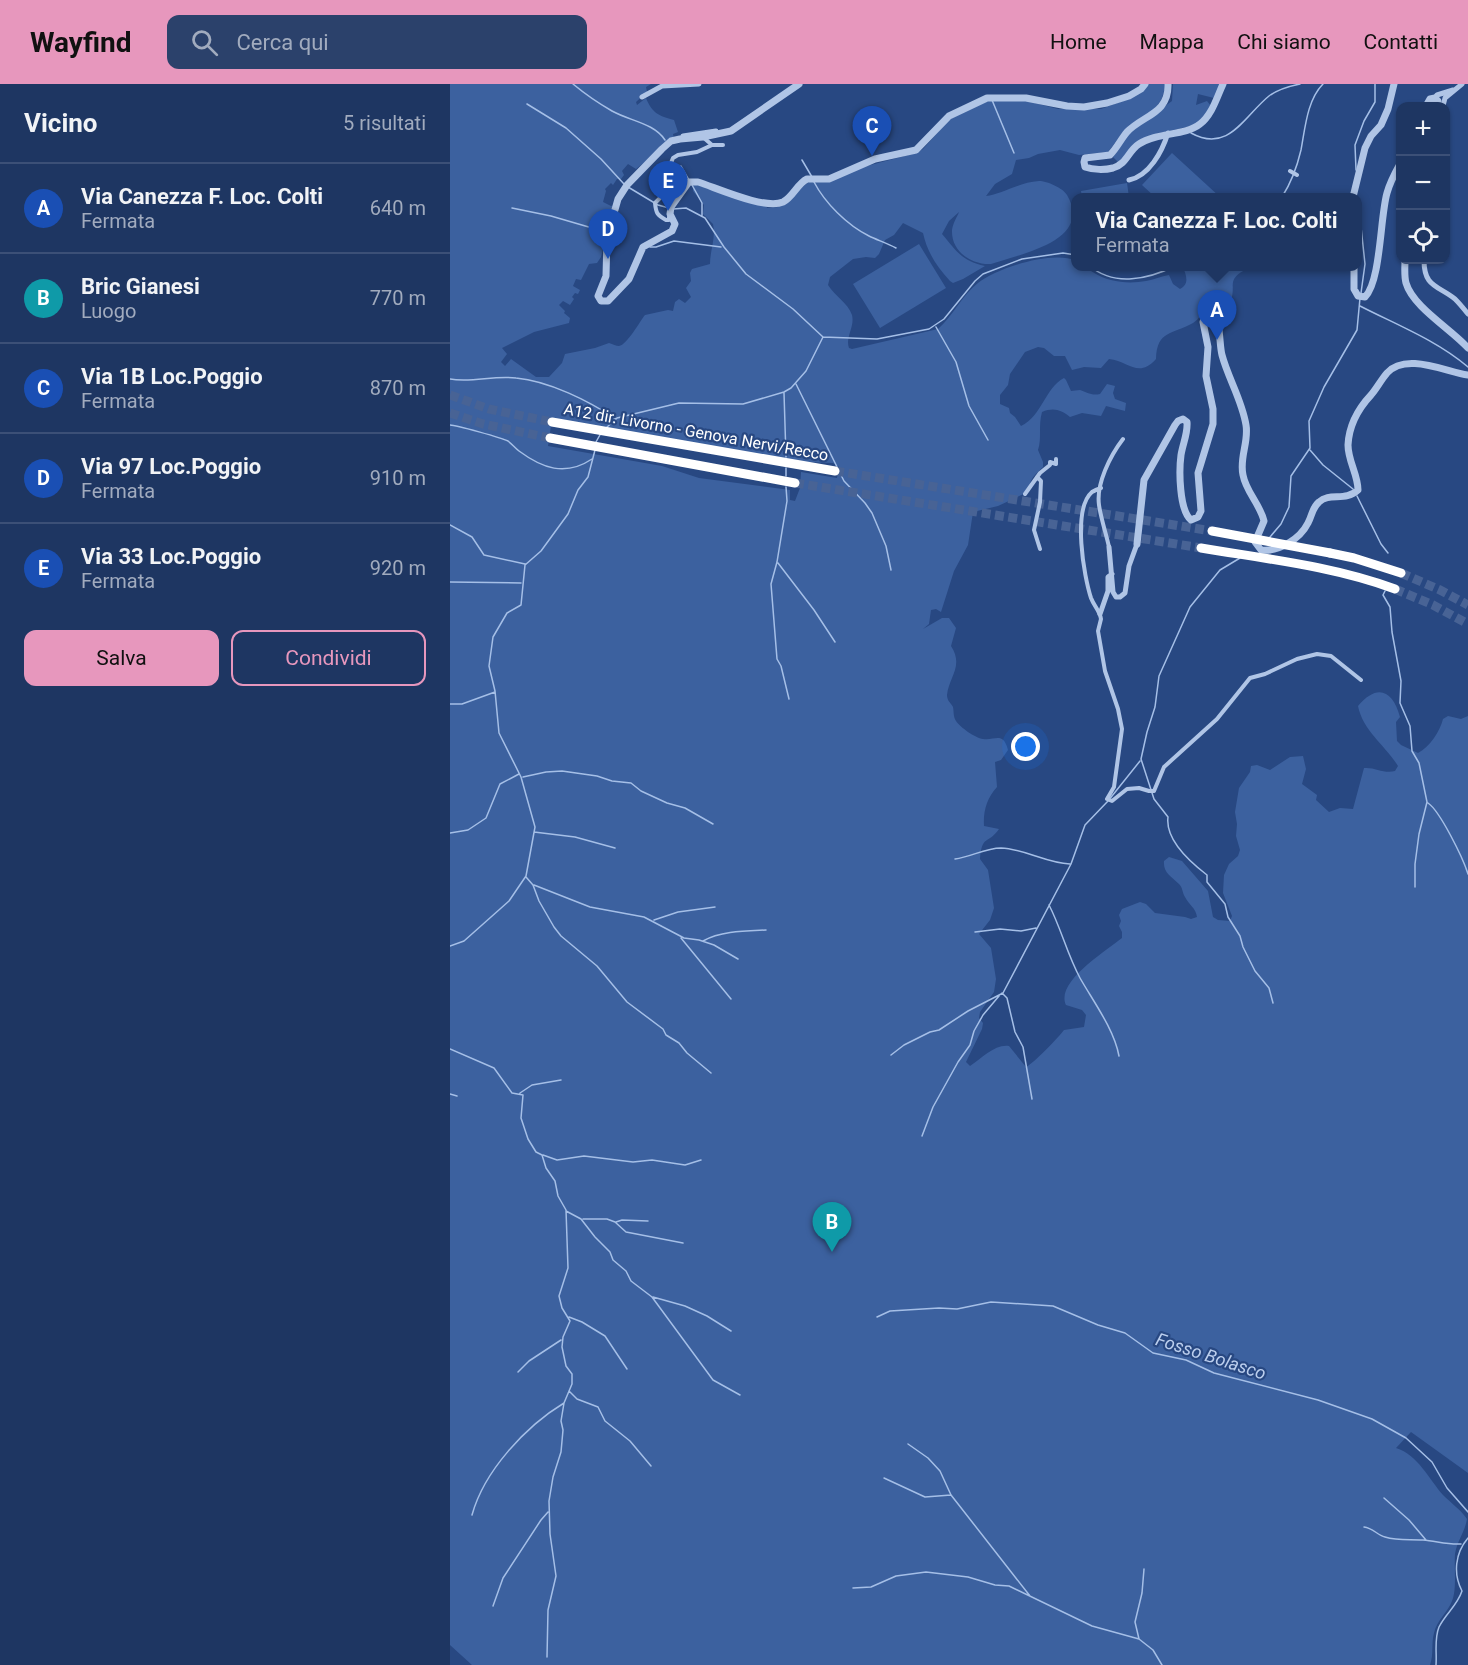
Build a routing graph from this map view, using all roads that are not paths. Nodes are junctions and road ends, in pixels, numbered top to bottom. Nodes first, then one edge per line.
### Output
1 (699, 84) edge
2 (799, 84) edge
3 (1145, 84) edge
4 (1168, 84) edge
5 (1223, 84) edge
6 (1394, 84) edge
7 (1462, 84) edge
8 (1455, 90) junction
9 (642, 97) dead end
10 (1435, 98) junction
11 (1428, 102) edge
12 (1438, 102) edge
13 (1444, 102) edge
14 (738, 127) junction
15 (1168, 133) junction
16 (703, 137) junction
17 (680, 139) junction
18 (712, 145) junction
19 (723, 145) dead end
20 (1290, 171) dead end
21 (1396, 172) edge
22 (1297, 175) dead end
23 (1129, 180) dead end
24 (1354, 193) edge
25 (670, 210) junction
26 (1405, 264) edge
27 (1424, 264) edge
28 (1354, 271) edge
29 (1468, 314) edge
30 (1468, 348) edge
31 (1468, 375) edge
32 (552, 422) tunnel mouth
33 (550, 438) tunnel mouth
34 (1123, 439) dead end
35 (1056, 459) dead end
36 (835, 471) tunnel mouth
37 (1036, 477) junction
38 (795, 483) tunnel mouth
39 (1101, 488) junction
40 (1025, 494) dead end
41 (1212, 531) tunnel mouth
42 (1137, 544) joint
43 (1109, 547) joint
44 (1201, 548) tunnel mouth
45 (1040, 549) dead end
46 (1401, 573) tunnel mouth
47 (1112, 574) junction
48 (1395, 589) tunnel mouth
49 (1100, 614) junction
50 (1361, 680) dead end

1 - 9 street
2 - 14 street
3 - 25 street
4 - 15 street
5 - 15 street
6 - 24 street
7 - 8 street
8 - 10 street
8 - 13 street
10 - 11 street
10 - 12 street
14 - 16 street
14 - 17 street
15 - 23 street
16 - 17 street
16 - 18 street
17 - 25 street
18 - 19 street
18 - 25 street
20 - 22 street
21 - 28 street
26 - 30 street
27 - 29 street
31 - 42 street
32 - 36 highway, A12 dir. Livorno - Genova Nervi/Recco
33 - 38 highway
34 - 39 street
35 - 37 street
37 - 40 street
37 - 45 street
39 - 43 street
39 - 49 street
41 - 46 highway, bridge
42 - 47 street
43 - 47 street
44 - 48 highway
47 - 49 street
49 - 50 street

